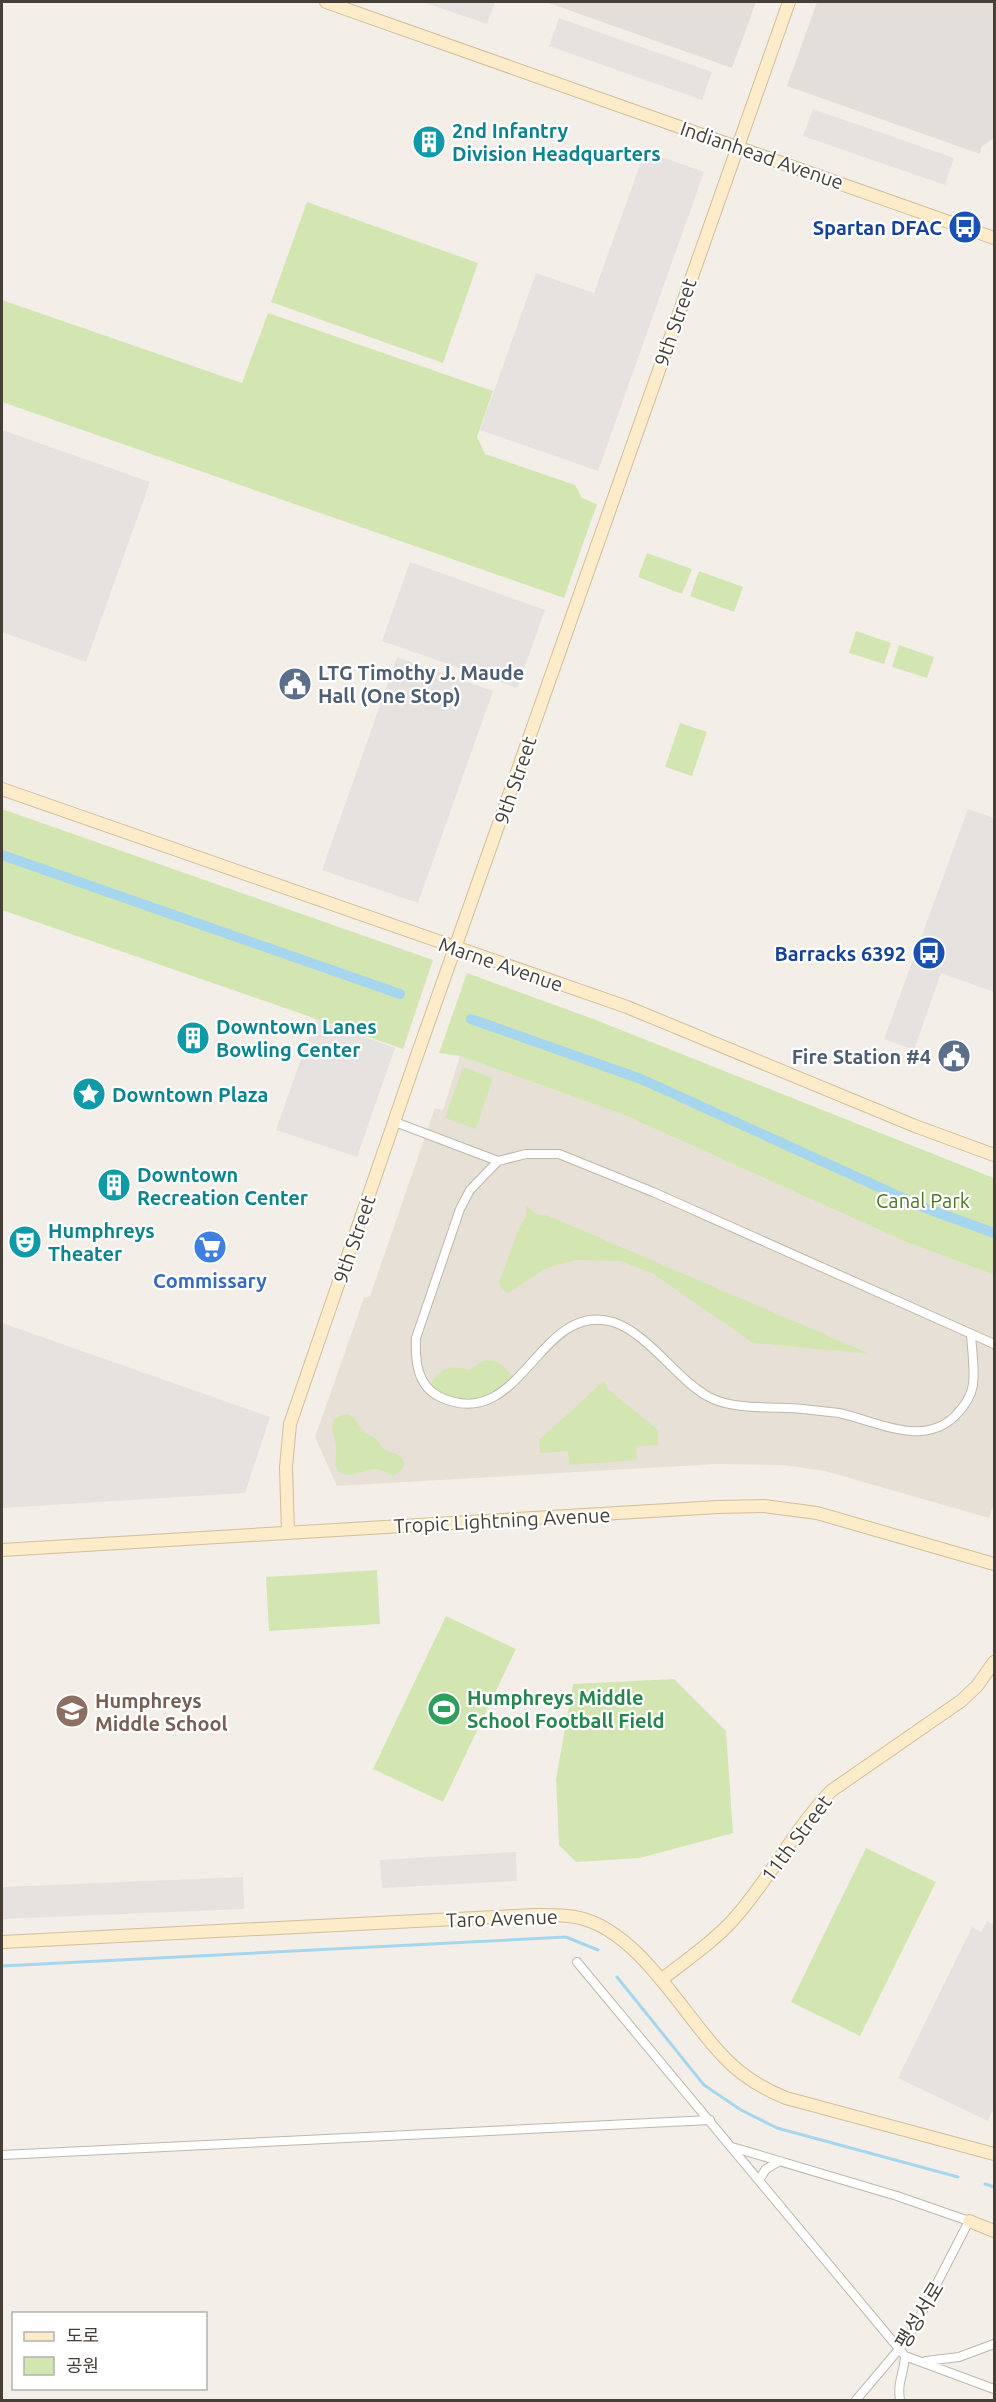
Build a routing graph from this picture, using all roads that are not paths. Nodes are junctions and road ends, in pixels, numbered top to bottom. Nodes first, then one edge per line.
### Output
1 (326, 2) edge
2 (789, 2) edge
3 (737, 146) junction
4 (994, 237) edge
5 (2, 789) edge
6 (456, 948) junction
7 (394, 1122) junction
8 (994, 1155) edge
9 (498, 1161) junction
10 (972, 1335) junction
11 (994, 1344) edge
12 (288, 1532) junction
13 (2, 1550) edge
14 (994, 1564) edge
15 (994, 1662) edge
16 (2, 1942) edge
17 (577, 1962) dead end
18 (661, 1980) junction
19 (710, 2120) junction
20 (732, 2146) junction
21 (994, 2154) edge
22 (2, 2155) edge
23 (780, 2161) junction
24 (759, 2180) junction
25 (969, 2221) junction
26 (994, 2231) edge
27 (994, 2344) edge
28 (903, 2352) junction
29 (922, 2362) junction
30 (994, 2389) edge
31 (856, 2400) edge
32 (900, 2400) edge

1 - 3 street, Indianhead Avenue
2 - 3 street, 9th Street
3 - 4 street, Indianhead Avenue
3 - 6 street, 9th Street
5 - 6 street, Marne Avenue
6 - 7 street, 9th Street
6 - 8 street, Marne Avenue
7 - 9 street
7 - 12 street, 9th Street
9 - 10 street
9 - 10 street
10 - 11 street
12 - 13 street, Tropic Lightning Avenue
12 - 14 street, Tropic Lightning Avenue
15 - 18 street, 11th Street
16 - 18 street, Taro Avenue
17 - 19 street
18 - 21 street, Taro Avenue
19 - 20 street
19 - 22 street
20 - 23 street
20 - 24 street
23 - 24 street
23 - 25 street
24 - 28 street
25 - 26 street
25 - 28 street, 팽성서로
27 - 29 street
28 - 29 street
28 - 31 street, 팽성서로
28 - 32 street
29 - 30 street

